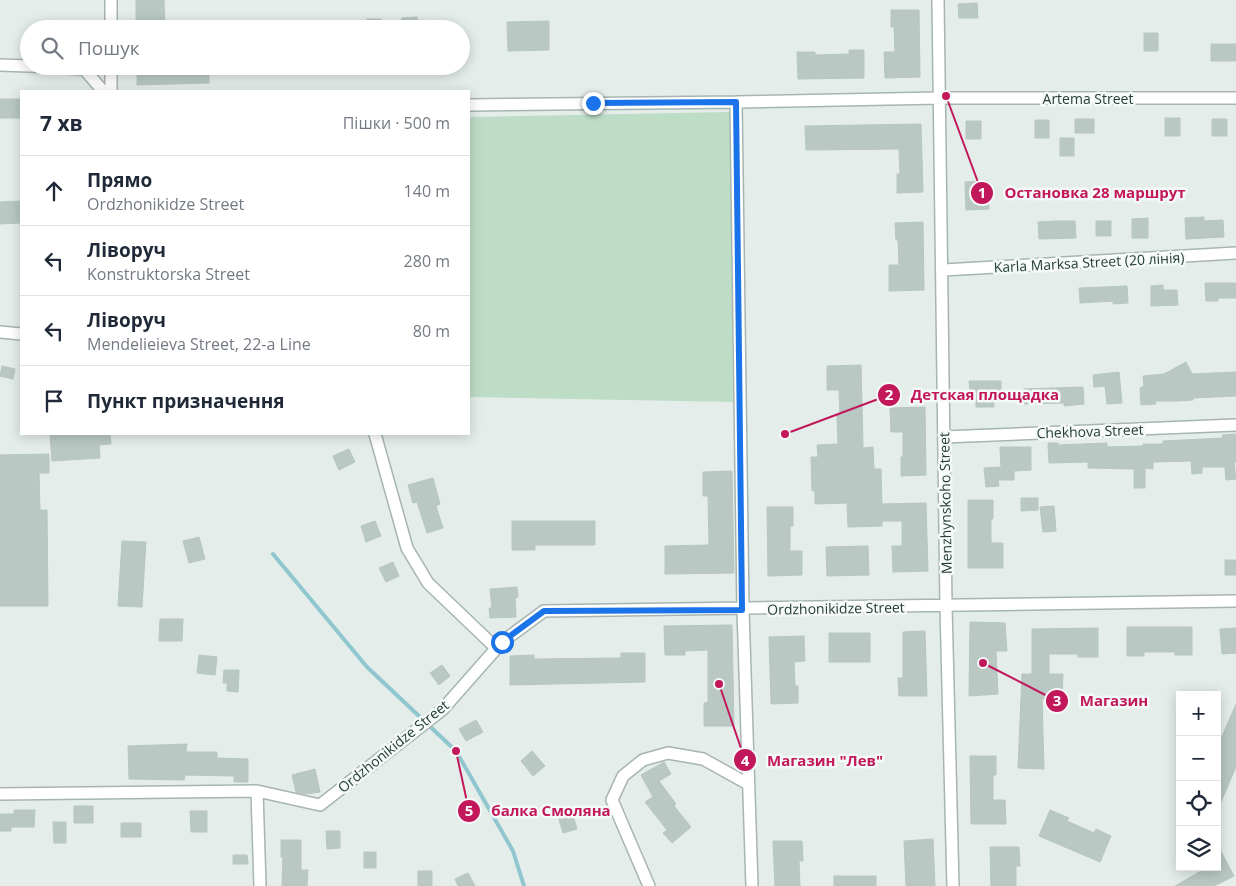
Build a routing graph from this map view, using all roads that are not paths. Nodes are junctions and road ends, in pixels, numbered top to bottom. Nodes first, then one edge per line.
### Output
1 (111, 0) edge
2 (938, 0) edge
3 (111, 20) edge
4 (0, 65) edge
5 (20, 66) edge
6 (90, 75) edge
7 (111, 75) edge
8 (102, 90) edge
9 (111, 90) edge
10 (939, 98) junction
11 (1236, 98) edge
12 (736, 102) junction
13 (470, 105) edge
14 (1236, 253) edge
15 (943, 270) junction
16 (0, 332) edge
17 (20, 334) edge
18 (1236, 425) edge
19 (375, 435) edge
20 (944, 437) junction
21 (1236, 601) edge
22 (946, 606) junction
23 (742, 610) junction
24 (496, 648) junction
25 (748, 784) junction
26 (256, 791) junction
27 (0, 794) edge
28 (260, 886) edge
29 (649, 886) edge
30 (752, 886) edge
31 (953, 886) edge

1 - 3 street
2 - 10 street, Menzhynskoho Street
4 - 5 street
6 - 8 street
7 - 9 street
10 - 11 street, Artema Street
10 - 12 street, Artema Street
10 - 15 street, Menzhynskoho Street
12 - 13 street, Artema Street
12 - 23 street
14 - 15 street, Karla Marksa Street (20 лiнiя)
15 - 20 street, Menzhynskoho Street
16 - 17 street
18 - 20 street, Chekhova Street
19 - 24 street
20 - 22 street, Menzhynskoho Street
21 - 22 street, Ordzhonikidze Street
22 - 23 street, Ordzhonikidze Street
22 - 31 street, Menzhynskoho Street
23 - 24 street, Ordzhonikidze Street
23 - 25 street
24 - 26 street, Ordzhonikidze Street
25 - 29 street
25 - 30 street
26 - 27 street, Ordzhonikidze Street
26 - 28 street

